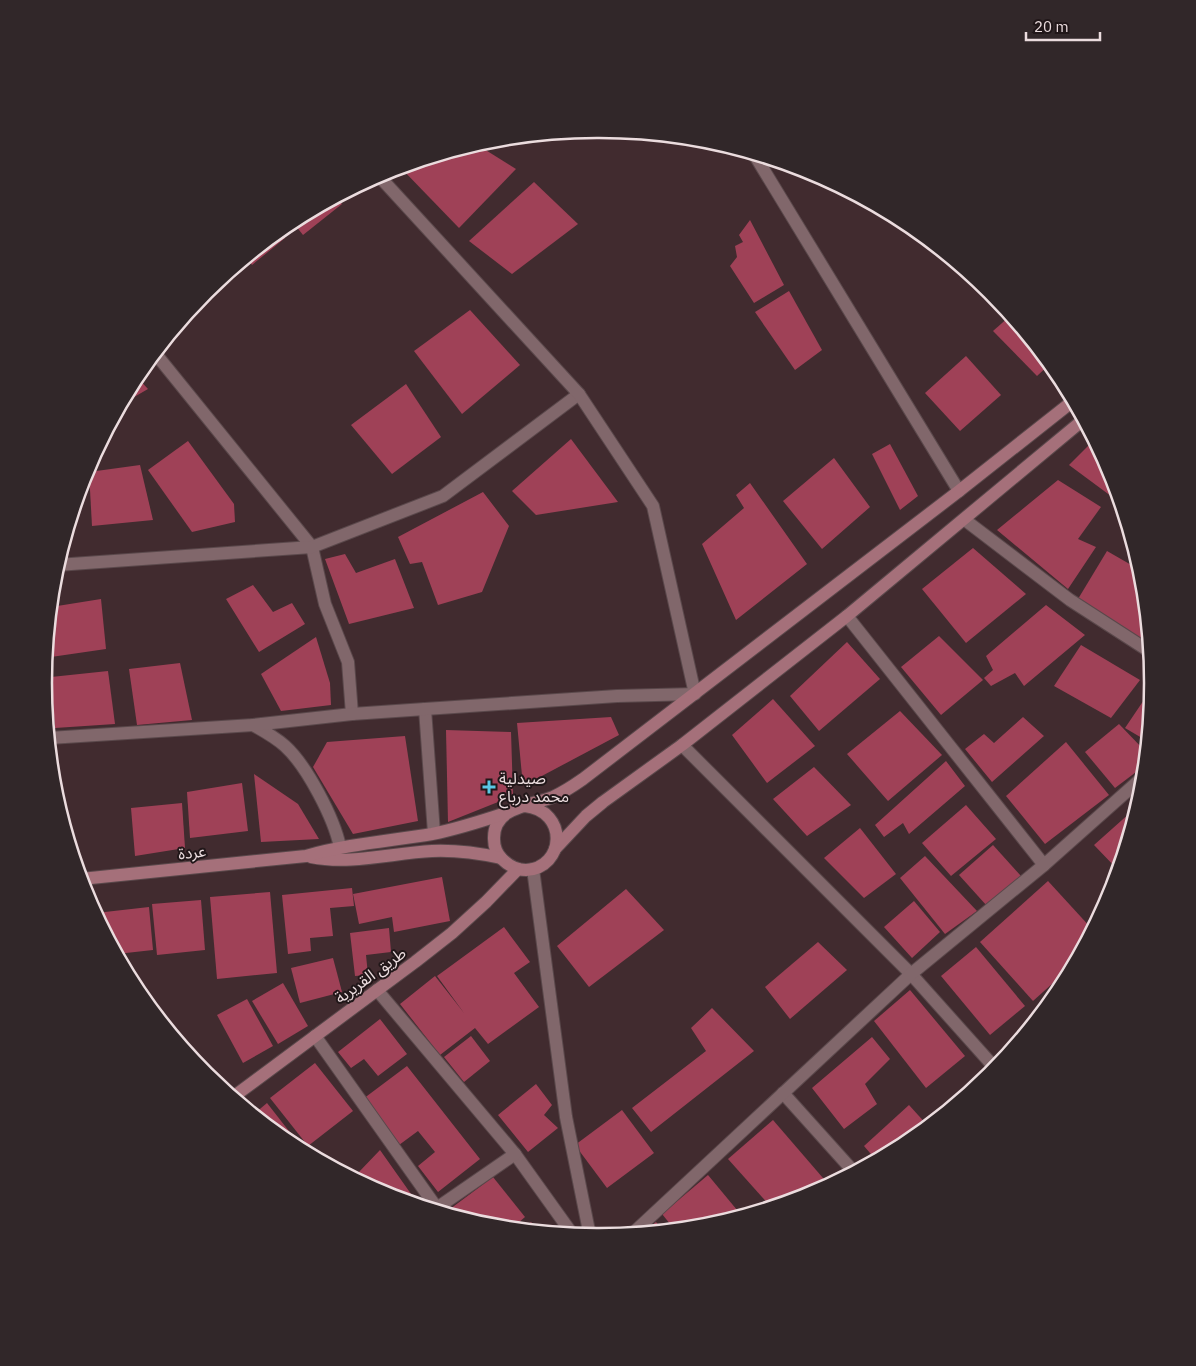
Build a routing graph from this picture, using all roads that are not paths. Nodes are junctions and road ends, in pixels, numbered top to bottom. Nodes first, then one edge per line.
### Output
1 (759, 162) edge
2 (383, 182) edge
3 (160, 359) edge
4 (579, 394) junction
5 (1067, 406) edge
6 (1078, 424) edge
7 (959, 491) junction
8 (965, 520) junction
9 (312, 547) junction
10 (66, 564) edge
11 (846, 616) junction
12 (1142, 646) edge
13 (695, 694) junction
14 (425, 709) junction
15 (352, 714) junction
16 (253, 725) junction
17 (56, 738) edge
18 (682, 745) junction
19 (1134, 785) edge
20 (525, 806) junction
21 (506, 813) junction
22 (434, 833) junction
23 (340, 847) junction
24 (555, 849) junction
25 (306, 856) junction
26 (501, 858) junction
27 (1044, 865) junction
28 (518, 869) junction
29 (533, 869) junction
30 (89, 879) edge
31 (911, 974) junction
32 (378, 990) junction
33 (316, 1036) junction
34 (991, 1062) edge
35 (238, 1093) edge
36 (783, 1093) junction
37 (515, 1154) junction
38 (849, 1167) edge
39 (431, 1202) edge
40 (442, 1206) edge
41 (640, 1226) edge
42 (567, 1227) edge
43 (588, 1228) edge

1 - 7 street
2 - 4 street
3 - 9 street
4 - 9 street
4 - 13 street
5 - 7 street
6 - 8 street
7 - 13 street
8 - 11 street
8 - 12 street
9 - 10 street
9 - 15 street
11 - 18 street
11 - 27 street
13 - 14 street
13 - 20 street
14 - 15 street
14 - 22 street
15 - 16 street
16 - 17 street
16 - 23 street
18 - 24 street
18 - 31 street
19 - 27 street
20 - 21 street
20 - 24 street
21 - 22 street
21 - 26 street
22 - 23 street
23 - 25 street
24 - 29 street
25 - 26 street
25 - 30 street, عردة
26 - 28 street
27 - 31 street
28 - 29 street
28 - 32 street, طريق القريرية
29 - 43 street
31 - 34 street
31 - 36 street
32 - 33 street, طريق القريرية
32 - 37 street
33 - 35 street, طريق القريرية
33 - 39 street
36 - 38 street
36 - 41 street
37 - 40 street
37 - 42 street

